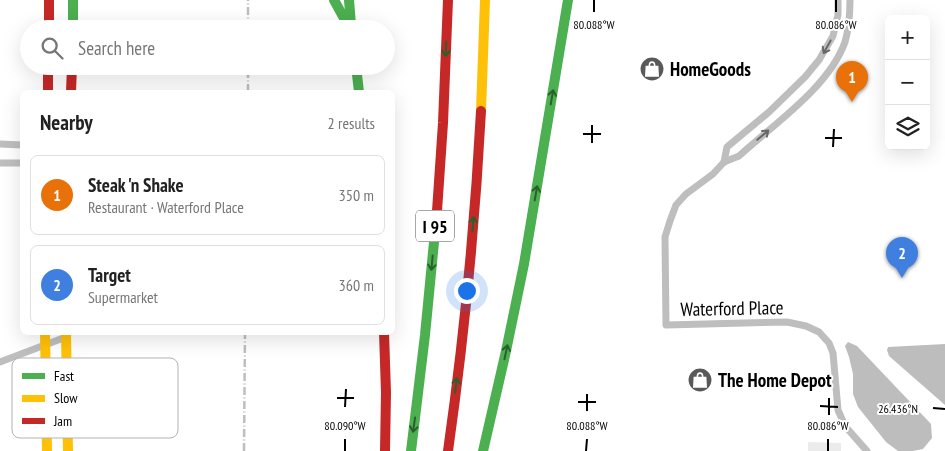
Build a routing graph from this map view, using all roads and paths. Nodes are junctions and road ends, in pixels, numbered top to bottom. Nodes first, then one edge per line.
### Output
1 (49, 0) edge
2 (73, 0) edge
3 (334, 0) edge
4 (349, 0) edge
5 (448, 0) edge
6 (485, 0) edge
7 (568, 0) edge
8 (577, 0) edge
9 (838, 0) edge
10 (850, 0) edge
11 (49, 20) edge
12 (73, 20) edge
13 (346, 20) edge
14 (350, 20) edge
15 (562, 38) junction
16 (48, 75) edge
17 (72, 75) edge
18 (357, 75) edge
19 (48, 90) edge
20 (71, 90) edge
21 (360, 90) edge
22 (0, 144) edge
23 (20, 145) edge
24 (724, 162) junction
25 (0, 163) edge
26 (20, 163) edge
27 (46, 335) edge
28 (66, 335) edge
29 (384, 335) edge
30 (45, 344) junction
31 (45, 358) edge
32 (66, 358) edge
33 (0, 362) edge
34 (47, 438) edge
35 (68, 438) edge
36 (47, 451) edge
37 (68, 451) edge
38 (385, 451) edge
39 (411, 451) edge
40 (448, 451) edge
41 (483, 451) edge
42 (867, 451) edge

1 - 11 main road
2 - 12 main road
3 - 13 main road
4 - 14 main road
5 -> 39 main road, I 95
40 -> 6 main road, I 95
7 - 15 main road
8 - 15 main road
9 -> 24 street, Waterford Place
24 -> 10 street, Waterford Place
41 -> 15 main road
16 - 19 main road
17 - 20 main road
18 - 21 main road
22 - 23 street
24 - 42 street, Waterford Place
25 - 26 street
27 - 30 main road
28 - 30 street
28 - 32 main road
29 - 38 main road
30 - 31 main road
30 - 33 street
34 - 36 main road
35 - 37 main road

